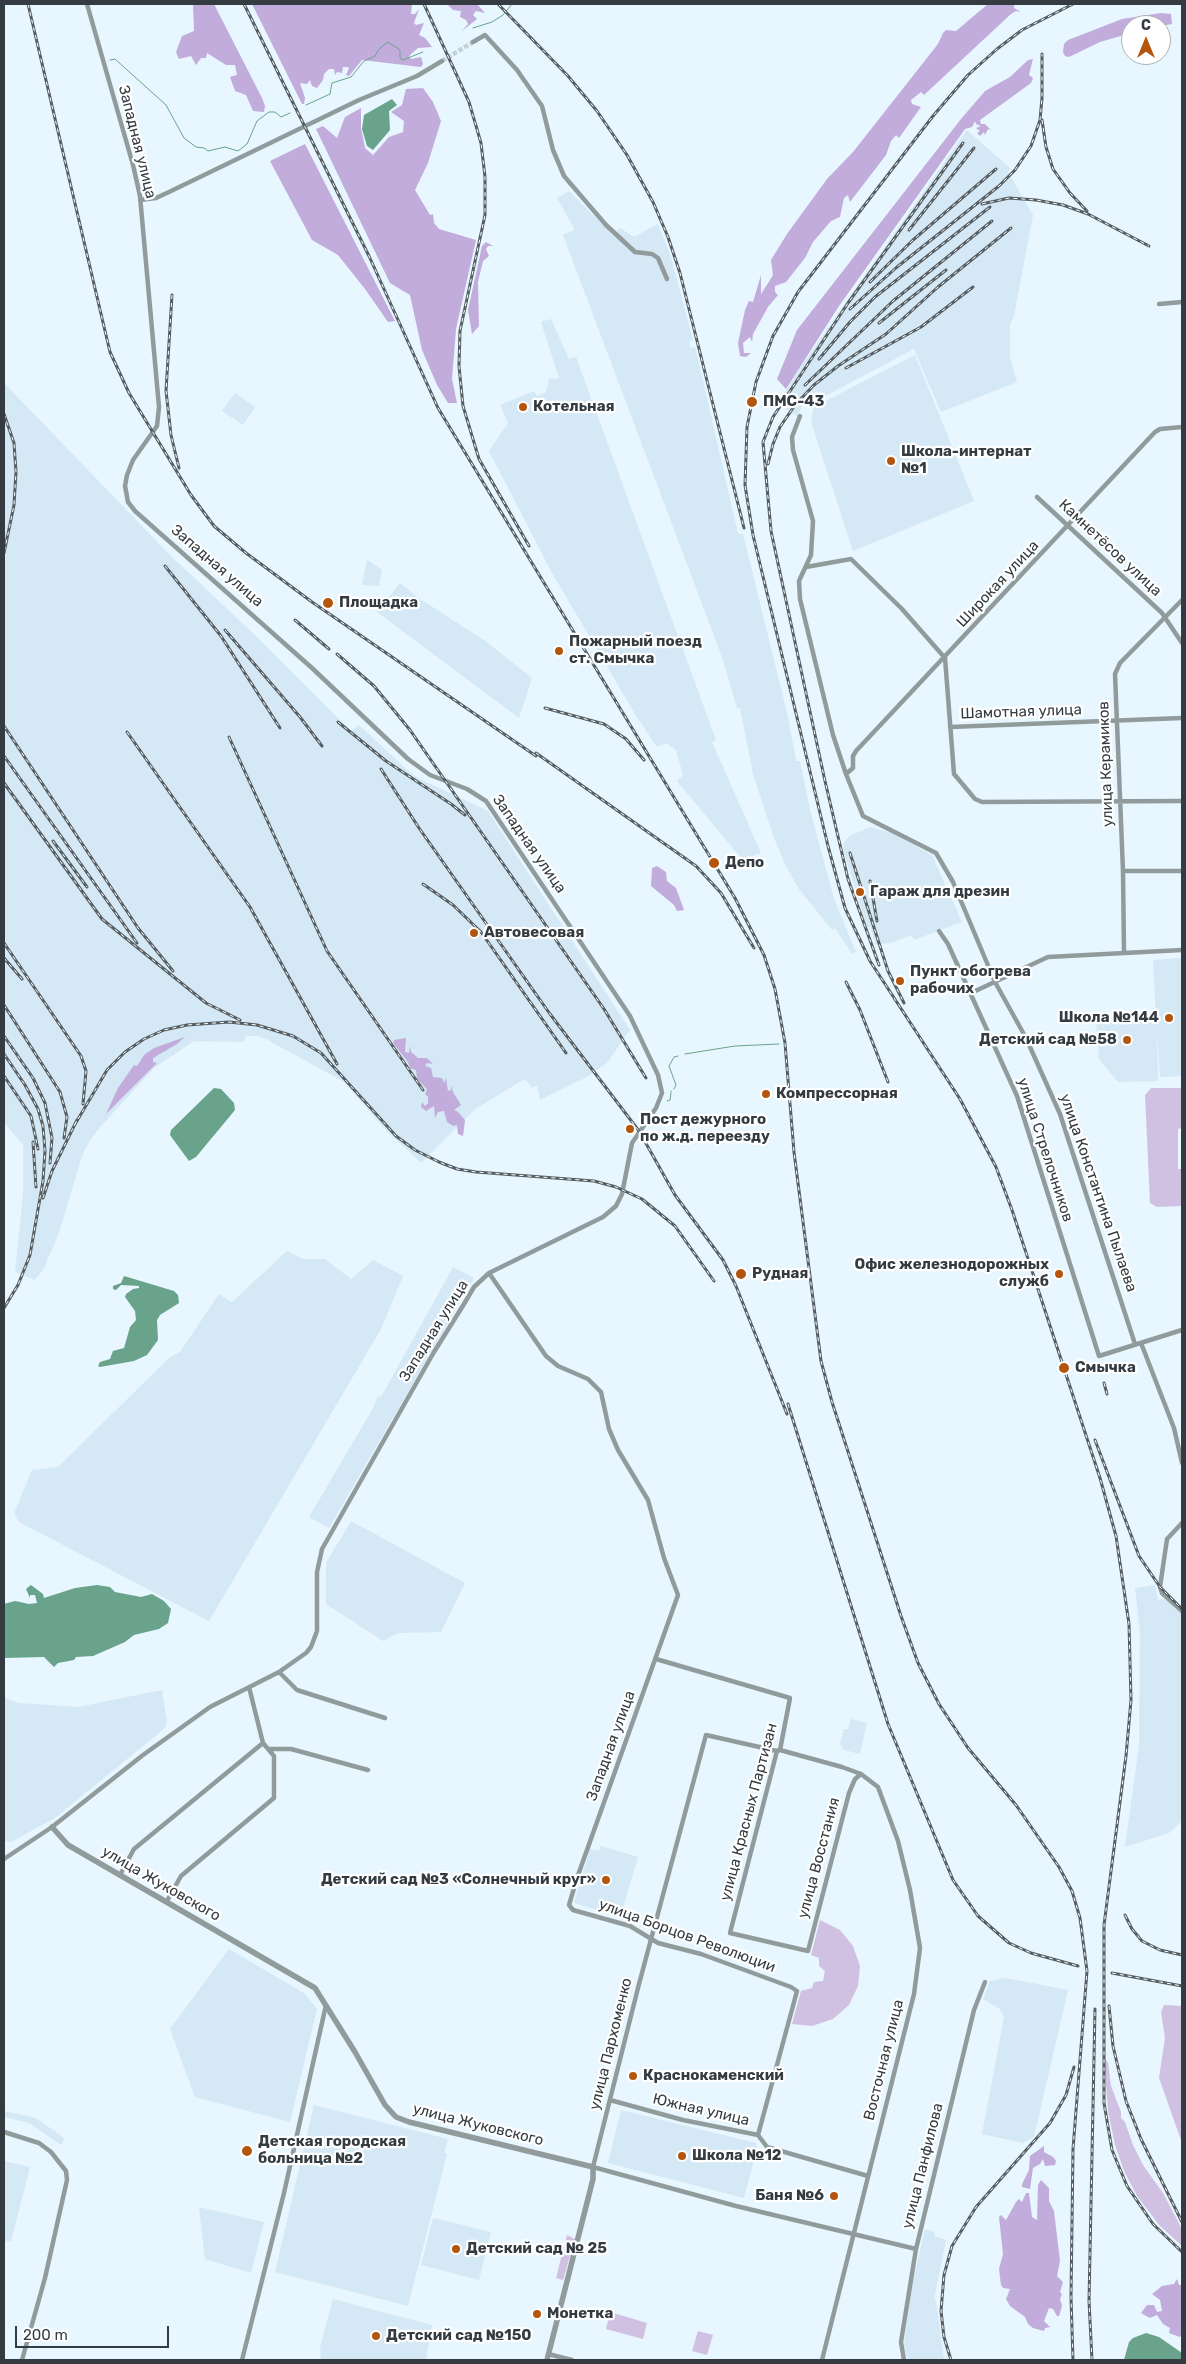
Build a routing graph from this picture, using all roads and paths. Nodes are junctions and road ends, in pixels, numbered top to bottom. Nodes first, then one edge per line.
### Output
1 (87, 4) edge
2 (473, 42) tunnel mouth
3 (442, 61) tunnel mouth
4 (140, 200) junction
5 (667, 279) dead end
6 (1182, 302) edge
7 (1159, 304) dead end
8 (800, 416) dead end
9 (1182, 427) edge
10 (1037, 497) dead end
11 (1069, 526) junction
12 (806, 567) junction
13 (1182, 600) edge
14 (1166, 618) junction
15 (1182, 643) edge
16 (945, 658) junction
17 (1182, 718) edge
18 (1117, 720) junction
19 (950, 727) junction
20 (846, 774) junction
21 (1182, 801) edge
22 (1120, 802) junction
23 (1123, 871) junction
24 (1182, 871) edge
25 (939, 931) dead end
26 (1182, 950) edge
27 (1124, 953) junction
28 (995, 982) junction
29 (971, 993) junction
30 (489, 1273) junction
31 (1182, 1330) edge
32 (1141, 1343) junction
33 (1135, 1344) junction
34 (1182, 1462) edge
35 (1182, 1523) edge
36 (1182, 1611) edge
37 (656, 1659) junction
38 (279, 1672) junction
39 (249, 1686) junction
40 (385, 1718) dead end
41 (263, 1742) junction
42 (268, 1749) junction
43 (778, 1751) junction
44 (368, 1770) dead end
45 (861, 1774) junction
46 (52, 1827) junction
47 (4, 1859) edge
48 (120, 1875) junction
49 (167, 1901) junction
50 (569, 1906) joint
51 (651, 1938) junction
52 (808, 1951) joint
53 (985, 1982) dead end
54 (326, 2005) junction
55 (610, 2100) junction
56 (4, 2132) edge
57 (758, 2135) junction
58 (593, 2168) junction
59 (868, 2176) junction
60 (854, 2235) junction
61 (916, 2249) junction
62 (548, 2357) edge
63 (22, 2360) edge
64 (242, 2360) edge
65 (572, 2360) edge
66 (822, 2360) edge
67 (904, 2360) edge

1 - 4 street, Западная улица
2 - 5 street
3 - 4 street
4 - 30 street, Западная улица
6 - 7 street
8 - 12 street, улица Константина Пылаева
9 - 11 street, Широкая улица
10 - 11 street, Камнетёсов улица
11 - 14 street, Камнетёсов улица
11 - 16 street, Широкая улица
12 - 16 street
12 - 20 street, улица Константина Пылаева
13 - 14 street, улица Керамиков
14 - 15 street, Камнетёсов улица
14 - 18 street, улица Керамиков
16 - 19 street
16 - 20 street, Широкая улица
17 - 18 street, Шамотная улица
18 - 19 street, Шамотная улица
18 - 22 street, улица Керамиков
19 - 22 street
20 - 28 street, улица Константина Пылаева
21 - 22 street
22 - 23 street, улица Керамиков
23 - 24 street
23 - 27 street, улица Керамиков
25 - 29 street, улица Стрелочников
26 - 27 street
27 - 28 street
28 - 29 street
28 - 33 street, улица Константина Пылаева
29 - 33 street, улица Стрелочников
30 - 37 street, Западная улица
30 - 38 street, Западная улица
31 - 32 street
32 - 33 street
32 - 34 street
35 - 36 street
37 - 43 street, улица Красных Партизан
37 - 50 street, Западная улица
38 - 39 street, Западная улица
38 - 40 street
39 - 41 street
39 - 46 street, Западная улица
41 - 42 street
41 - 48 street
42 - 44 street
42 - 49 street
43 - 45 street
43 - 51 street, улица Пархоменко
43 - 52 street, улица Красных Партизан
45 - 52 street, улица Восстания
45 - 59 street, Восточная улица
46 - 47 street, Западная улица
46 - 48 street, улица Жуковского
48 - 49 street, улица Жуковского
49 - 54 street, улица Жуковского
50 - 51 street, улица Борцов Революции
51 - 55 street, улица Пархоменко
51 - 57 street, улица Борцов Революции
53 - 61 street, улица Панфилова
54 - 58 street, улица Жуковского
54 - 64 street
55 - 57 street, Южная улица
55 - 58 street, улица Пархоменко
56 - 63 street
57 - 59 street, Южная улица
58 - 60 street, улица Жуковского
58 - 62 street, улица Пархоменко
59 - 60 street, Восточная улица
60 - 61 street, улица Жуковского
60 - 66 street, Восточная улица
61 - 67 street, улица Панфилова
62 - 65 street

